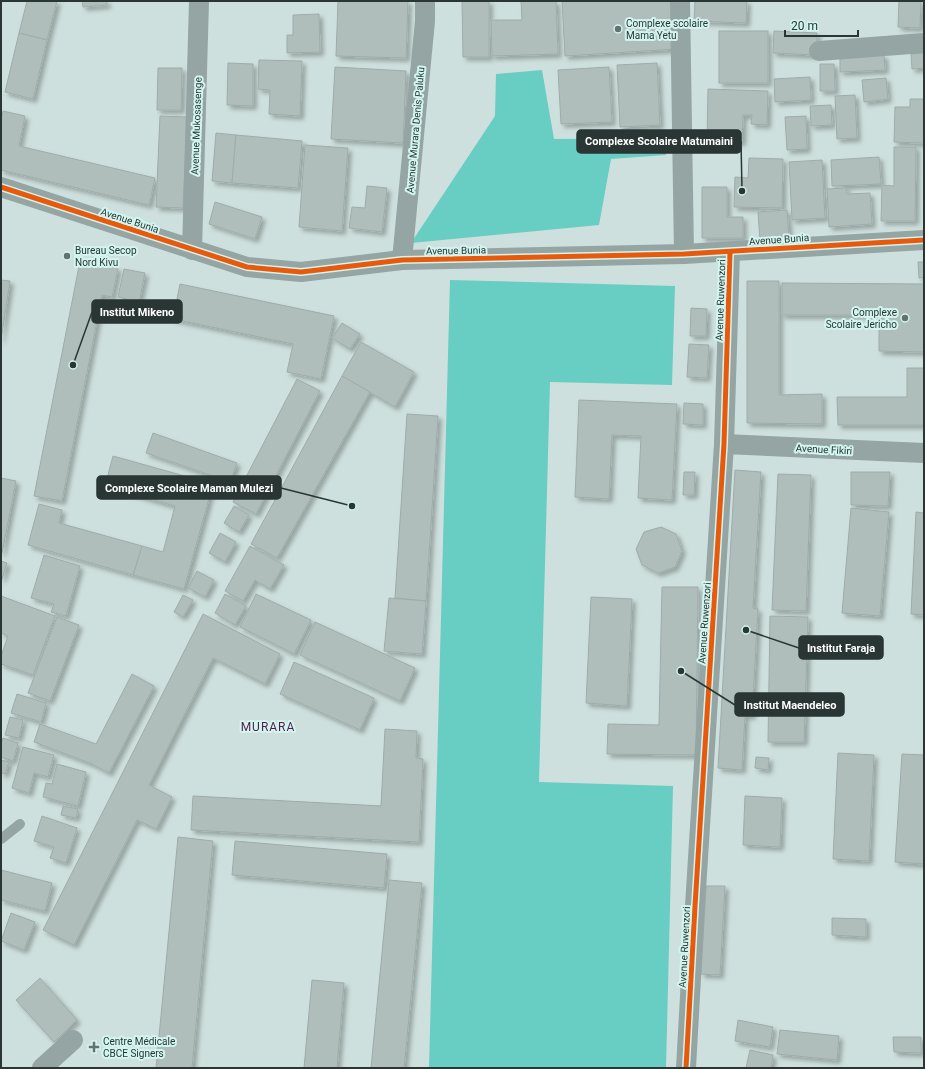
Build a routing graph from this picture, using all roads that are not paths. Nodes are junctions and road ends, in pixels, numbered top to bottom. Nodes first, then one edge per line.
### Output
1 (199, 1) edge
2 (426, 1) edge
3 (680, 1) edge
4 (924, 43) edge
5 (819, 51) dead end
6 (1, 187) edge
7 (924, 240) edge
8 (192, 250) junction
9 (730, 252) junction
10 (684, 254) junction
11 (402, 260) junction
12 (724, 444) junction
13 (924, 453) edge
14 (20, 824) dead end
15 (1, 839) edge
16 (73, 1040) dead end
17 (42, 1068) edge
18 (686, 1068) edge

1 - 8 street, Avenue Mukosasenge
2 - 11 street, Avenue Murara Denis Paluku
3 - 10 street
4 - 5 street
6 - 8 street, Avenue Bunia
7 - 9 street, Avenue Bunia
8 - 11 street, Avenue Bunia
9 - 10 street, Avenue Bunia
9 - 12 street, Avenue Ruwenzori
10 - 11 street, Avenue Bunia
12 - 13 street, Avenue Fikiri
12 - 18 street, Avenue Ruwenzori
14 - 15 lane
16 - 17 street

